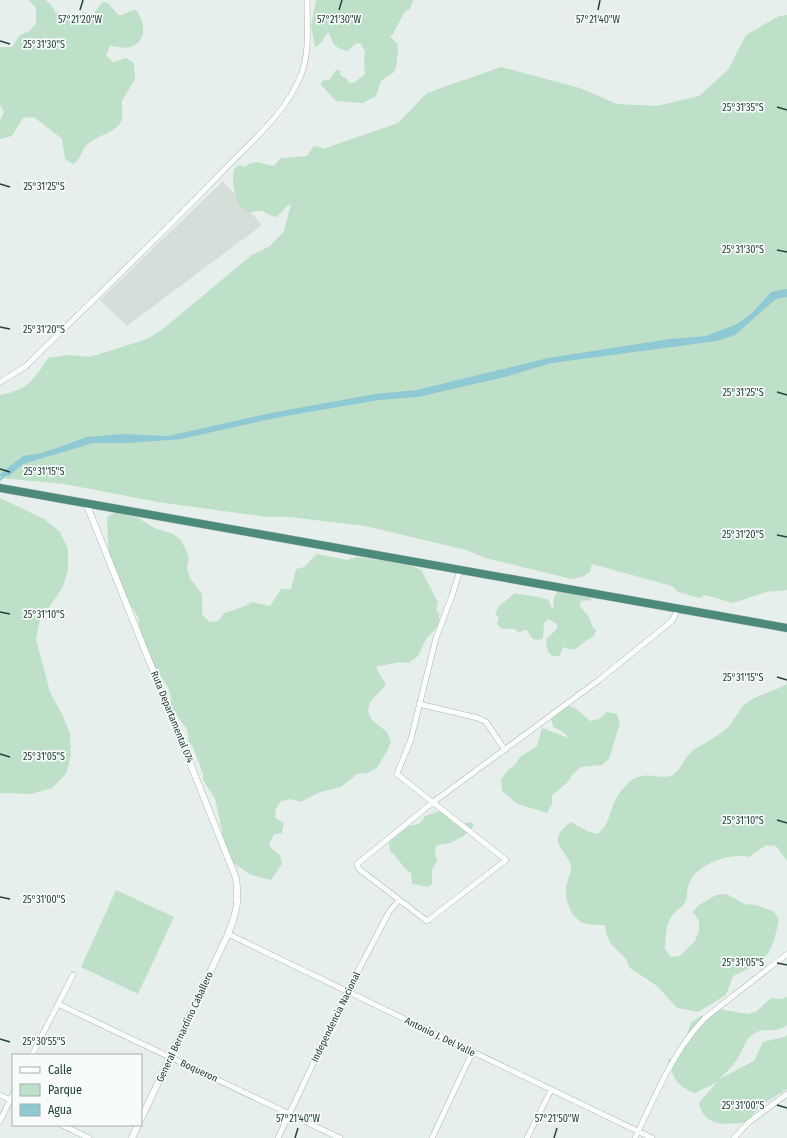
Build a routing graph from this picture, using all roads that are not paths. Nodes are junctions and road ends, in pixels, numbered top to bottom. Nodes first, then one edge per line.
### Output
1 (307, 0) edge
2 (0, 382) edge
3 (0, 488) edge
4 (86, 503) junction
5 (460, 570) junction
6 (678, 609) junction
7 (787, 628) edge
8 (420, 704) junction
9 (505, 750) junction
10 (432, 803) junction
11 (399, 900) junction
12 (228, 934) junction
13 (787, 954) edge
14 (72, 975) dead end
15 (347, 992) junction
16 (58, 1004) junction
17 (472, 1053) junction
18 (33, 1054) edge
19 (170, 1058) junction
20 (550, 1090) junction
21 (787, 1094) edge
22 (0, 1095) edge
23 (12, 1101) edge
24 (289, 1114) junction
25 (142, 1117) edge
26 (0, 1121) edge
27 (64, 1126) edge
28 (138, 1126) edge
29 (638, 1131) junction
30 (89, 1138) edge
31 (132, 1138) edge
32 (278, 1138) edge
33 (340, 1138) edge
34 (432, 1138) edge
35 (527, 1138) edge
36 (635, 1138) edge
37 (652, 1138) edge
38 (734, 1138) edge

1 - 2 street
3 - 4 highway
4 - 5 highway
4 - 12 street, Ruta Departamental 074
5 - 6 highway
5 - 8 street
6 - 7 highway
6 - 9 street
8 - 9 street
8 - 10 street
9 - 10 street
10 - 11 street
10 - 11 street
11 - 15 street, Independencia Nacional
12 - 15 street, Antonio J. Del Valle
12 - 19 street, General Bernardino Caballero
13 - 29 street
14 - 16 street
15 - 17 street, Antonio J. Del Valle
15 - 24 street, Independencia Nacional
16 - 18 street
16 - 19 street, Boqueron
17 - 20 street, Antonio J. Del Valle
17 - 34 street
19 - 24 street, Boqueron
19 - 25 street, General Bernardino Caballero
20 - 29 street, Antonio J. Del Valle
20 - 35 street
21 - 38 street
22 - 23 street
23 - 26 street
24 - 32 street, Independencia Nacional
24 - 33 street, Boqueron
27 - 30 street
28 - 31 street
29 - 36 street
29 - 37 street, Antonio J. Del Valle

